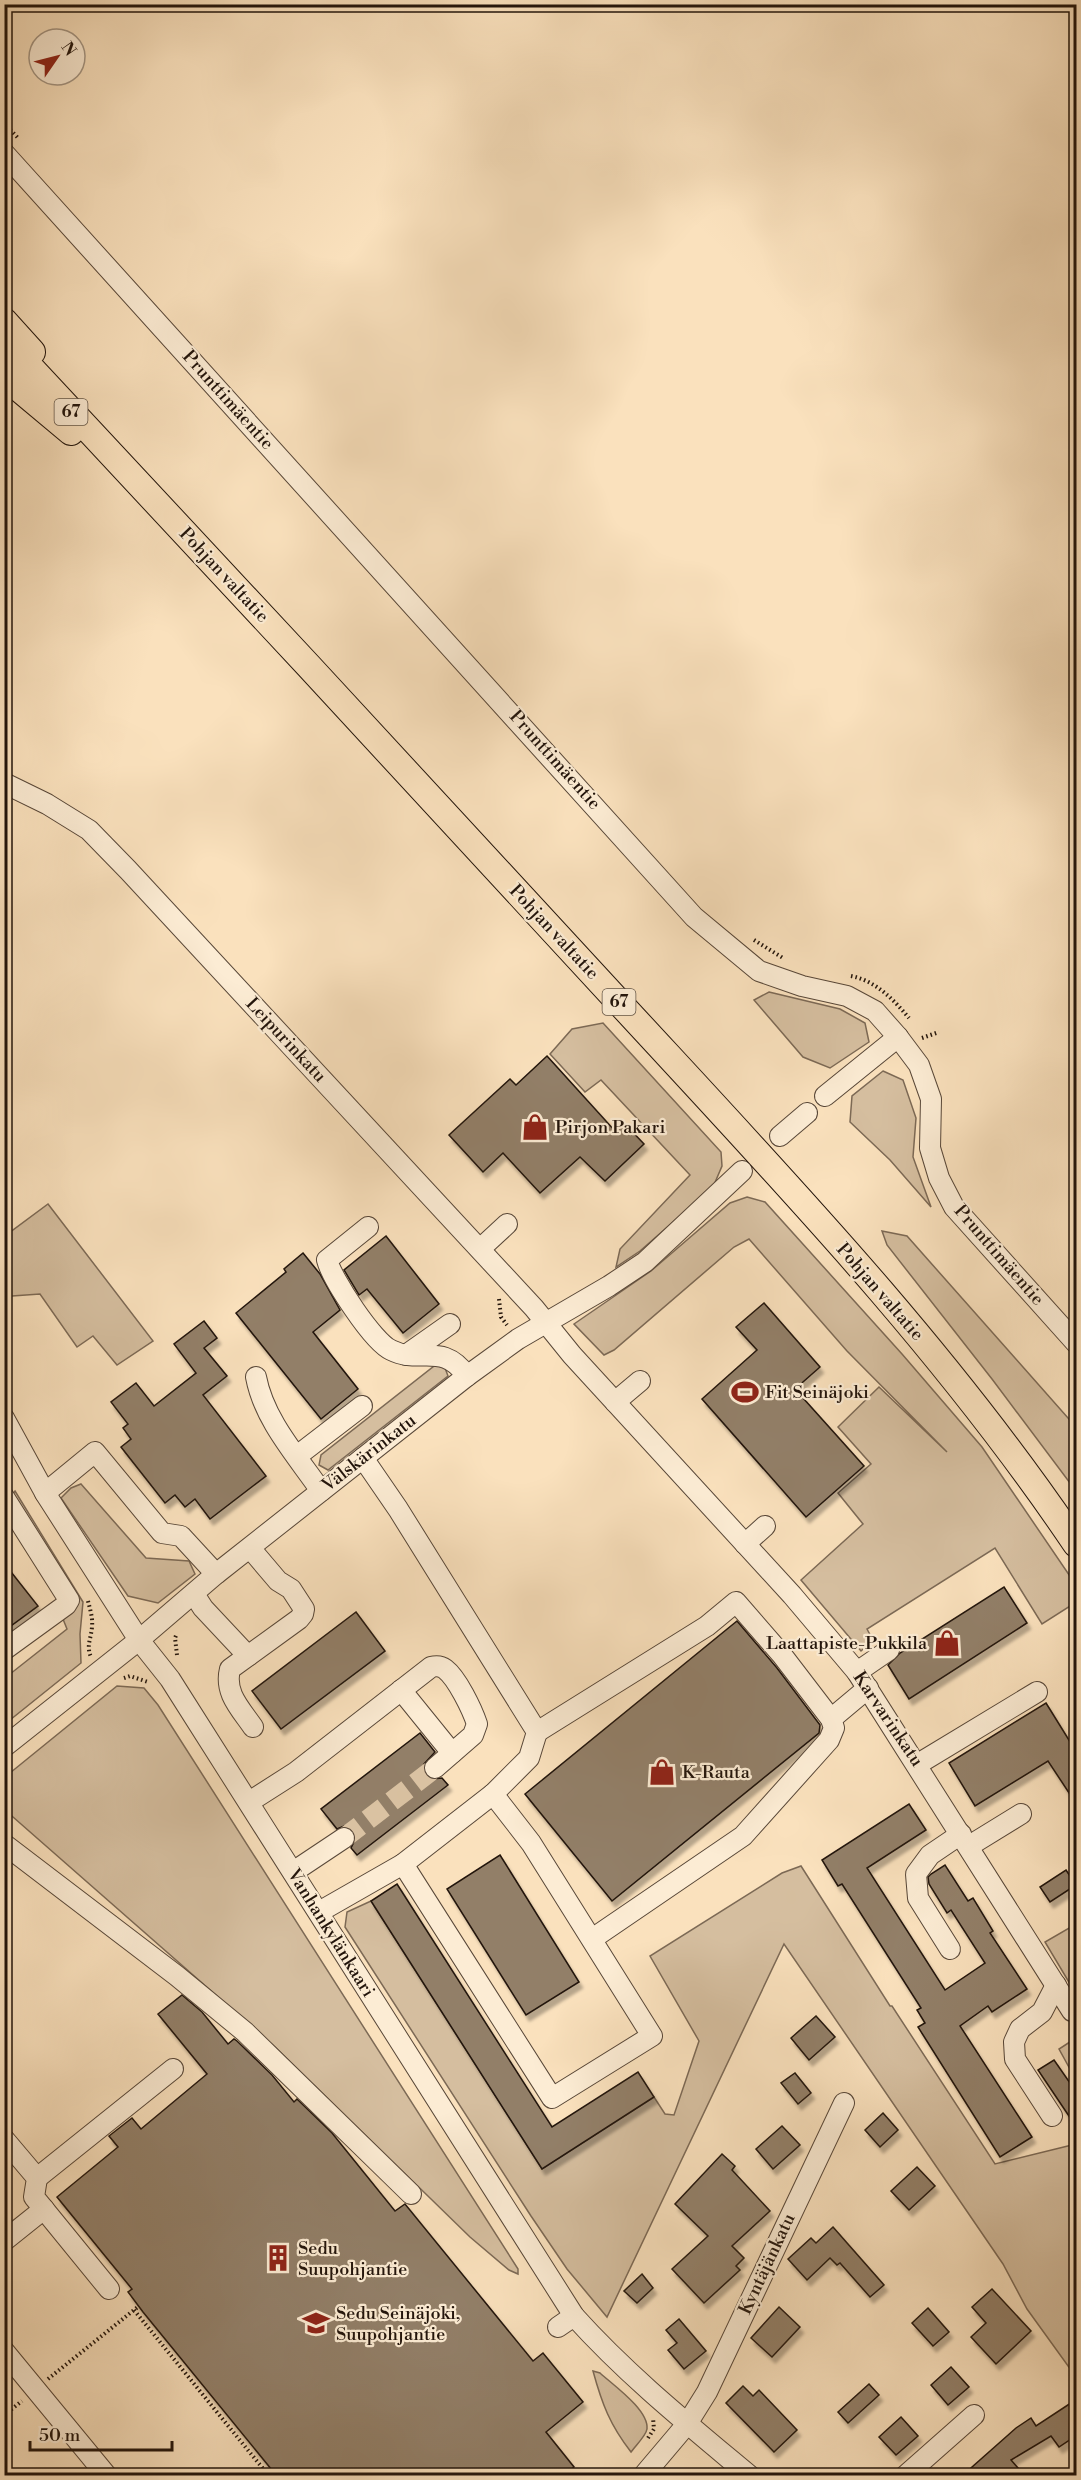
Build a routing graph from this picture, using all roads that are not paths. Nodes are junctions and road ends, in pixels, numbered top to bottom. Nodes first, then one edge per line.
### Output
1 (12, 147) edge
2 (4, 321) edge
3 (4, 344) edge
4 (4, 376) edge
5 (119, 463) junction
6 (136, 481) junction
7 (4, 783) edge
8 (909, 1041) junction
9 (825, 1096) dead end
10 (807, 1113) dead end
11 (780, 1136) dead end
12 (742, 1171) dead end
13 (507, 1224) dead end
14 (368, 1227) dead end
15 (480, 1249) junction
16 (546, 1322) junction
17 (450, 1324) dead end
18 (1077, 1343) edge
19 (406, 1355) junction
20 (466, 1376) junction
21 (256, 1377) dead end
22 (640, 1381) dead end
23 (615, 1402) junction
24 (362, 1406) dead end
25 (4, 1418) edge
26 (297, 1456) junction
27 (363, 1458) junction
28 (321, 1491) junction
29 (45, 1493) junction
30 (4, 1497) edge
31 (765, 1526) dead end
32 (745, 1544) junction
33 (1077, 1544) edge
34 (250, 1548) junction
35 (216, 1574) junction
36 (194, 1594) junction
37 (139, 1640) junction
38 (4, 1650) edge
39 (890, 1650) dead end
40 (248, 1656) junction
41 (863, 1680) junction
42 (401, 1690) junction
43 (1037, 1692) dead end
44 (831, 1719) junction
45 (253, 1727) dead end
46 (537, 1732) junction
47 (4, 1747) edge
48 (452, 1753) junction
49 (918, 1764) junction
50 (435, 1768) tunnel mouth
51 (493, 1794) junction
52 (249, 1802) junction
53 (1021, 1814) dead end
54 (344, 1838) tunnel mouth
55 (965, 1840) junction
56 (5, 1845) edge
57 (404, 1864) junction
58 (293, 1872) junction
59 (319, 1912) junction
60 (592, 1940) junction
61 (950, 1949) dead end
62 (1056, 1985) junction
63 (1072, 2011) dead end
64 (173, 2069) dead end
65 (844, 2103) dead end
66 (1052, 2116) dead end
67 (4, 2139) edge
68 (37, 2178) junction
69 (411, 2194) dead end
70 (44, 2209) junction
71 (4, 2241) edge
72 (109, 2289) dead end
73 (4, 2351) edge
74 (974, 2415) dead end
75 (687, 2424) junction
76 (107, 2475) edge
77 (643, 2475) edge
78 (750, 2475) edge
79 (905, 2475) edge

1 - 8 street, Prunttimäentie
2 - 5 main road
3 - 5 main road, Pohjan valtatie / 67
4 - 6 main road
5 - 6 main road, Pohjan valtatie / 67
6 - 33 main road, Pohjan valtatie / 67
7 - 15 street, Leipurinkatu
8 - 9 street
8 - 18 street, Prunttimäentie
10 - 11 street
12 - 16 street, Välskärinkatu
13 - 15 street
14 - 19 street
15 - 16 street, Leipurinkatu
16 - 20 street, Välskärinkatu
16 - 23 street, Karvarinkatu
17 - 19 street
19 - 20 street
20 - 27 street, Välskärinkatu
21 - 26 street
22 - 23 street
23 - 32 street, Karvarinkatu
24 - 26 street
25 - 29 street, Vanhankylänkaari
26 - 28 street
27 - 28 street, Välskärinkatu
27 - 46 street
28 - 34 street, Välskärinkatu
29 - 35 street
29 - 37 street, Vanhankylänkaari
30 - 38 street
31 - 32 street
32 - 41 street, Karvarinkatu
34 - 35 street, Välskärinkatu
34 - 40 street
35 - 36 street, Välskärinkatu
36 - 37 street, Välskärinkatu
36 - 40 street
37 - 47 street, Välskärinkatu
37 - 52 street, Vanhankylänkaari
39 - 41 street
40 - 45 street
41 - 44 street
41 - 49 street, Karvarinkatu
42 - 48 street
42 - 48 street
42 - 52 street
43 - 49 street
44 - 46 street
44 - 60 street
46 - 51 street
48 - 50 street
49 - 55 street, Karvarinkatu
51 - 57 street
51 - 60 street
52 - 58 street, Vanhankylänkaari
53 - 55 street
54 - 58 street
55 - 61 street
55 - 62 street, Karvarinkatu
56 - 69 street
57 - 59 street
57 - 60 street
58 - 59 street, Vanhankylänkaari
59 - 75 street, Vanhankylänkaari
62 - 63 street, Karvarinkatu
62 - 66 street
64 - 68 street
65 - 75 street, Kyntäjänkatu
67 - 68 street
68 - 70 street
70 - 71 street
70 - 72 street
73 - 76 street
74 - 79 street
75 - 77 street, Kyntäjänkatu
75 - 78 street, Vanhankylänkaari

